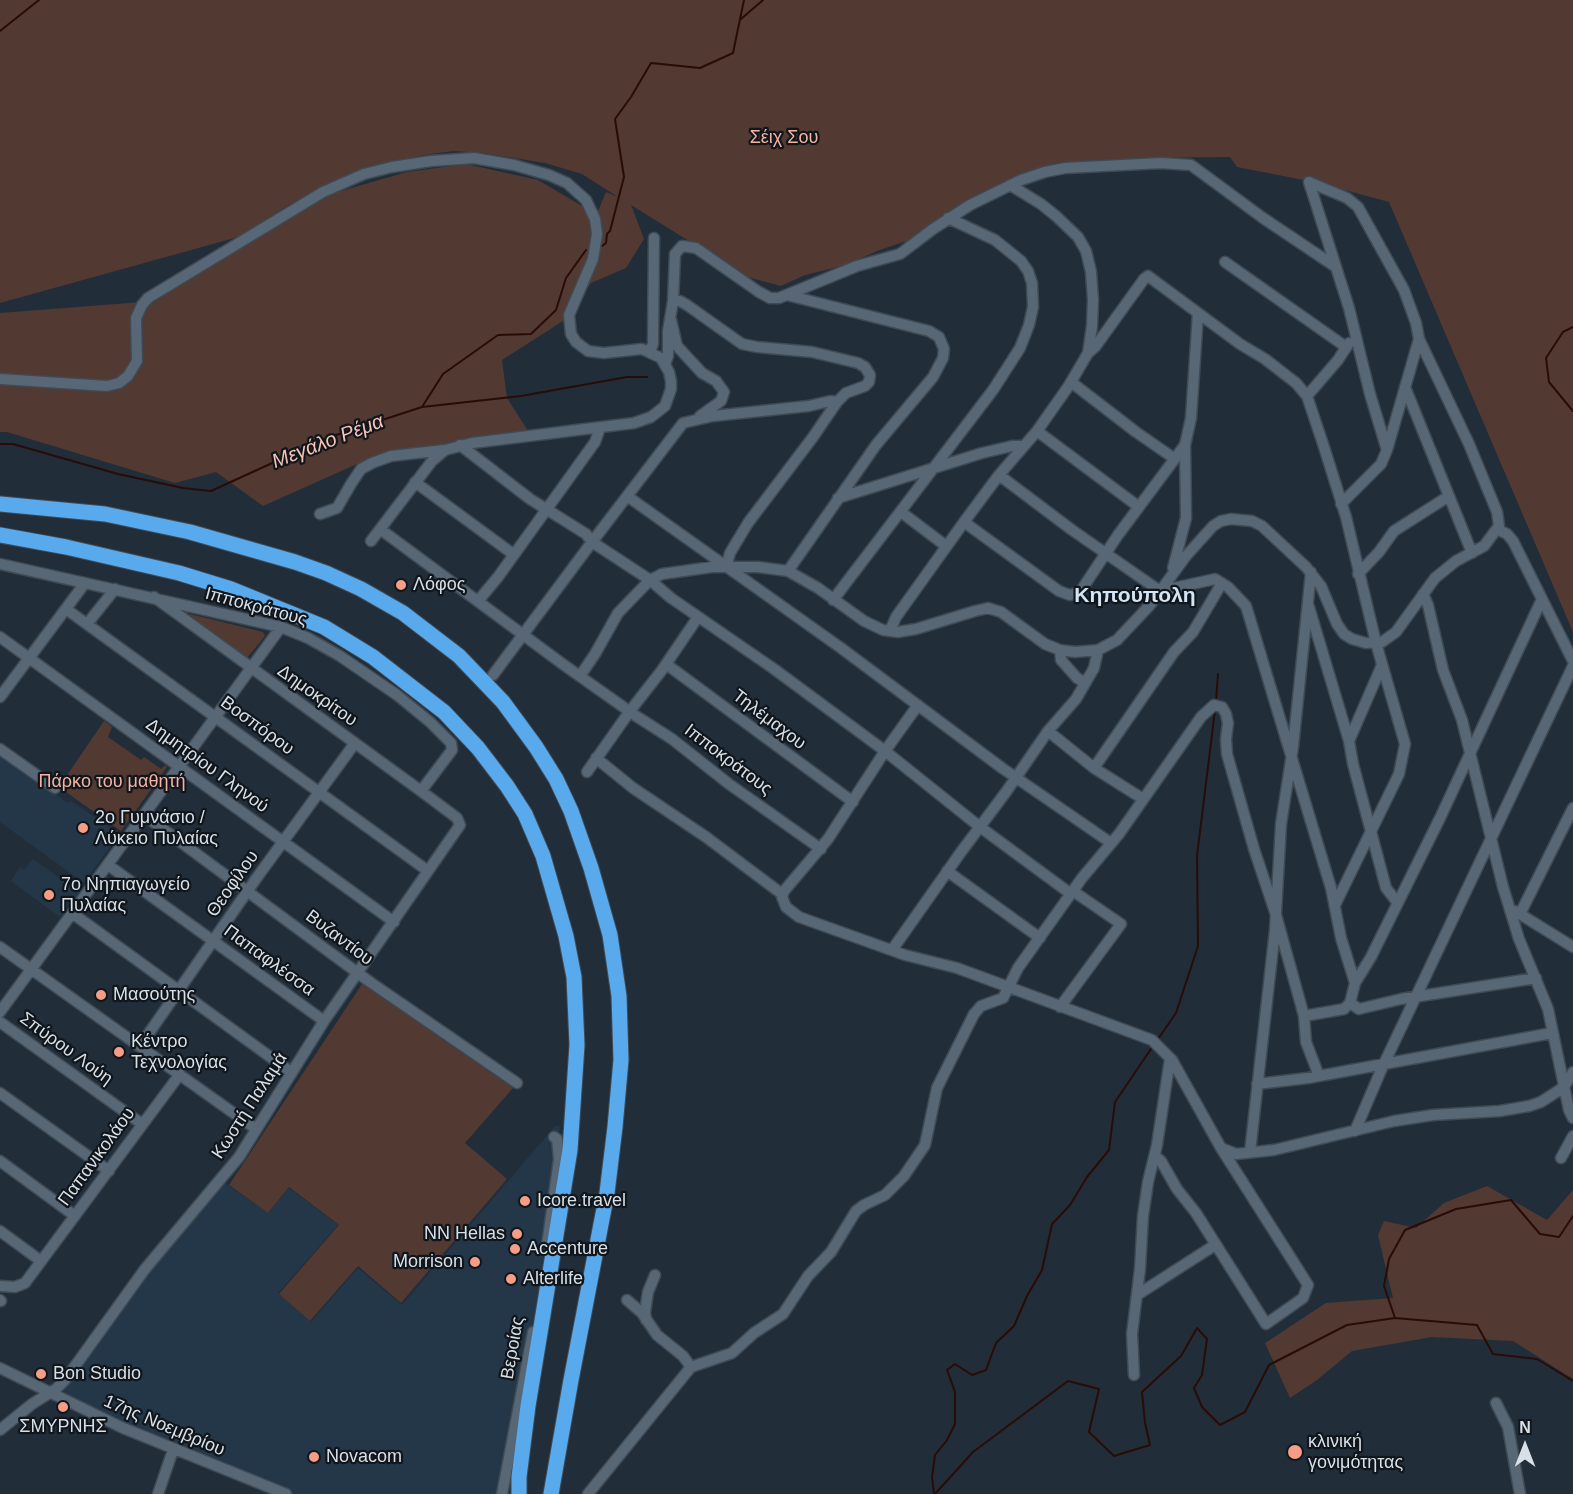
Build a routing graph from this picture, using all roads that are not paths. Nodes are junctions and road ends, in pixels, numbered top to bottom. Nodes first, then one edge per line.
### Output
1 (1010, 185) junction
2 (948, 218) junction
3 (654, 238) dead end
4 (1225, 262) dead end
5 (1336, 267) junction
6 (787, 295) junction
7 (673, 301) junction
8 (1198, 313) junction
9 (670, 317) junction
10 (1355, 337) junction
11 (1419, 339) junction
12 (1346, 347) junction
13 (650, 351) junction
14 (1088, 352) junction
15 (665, 364) junction
16 (0, 379) edge
17 (1071, 382) junction
18 (1405, 387) junction
19 (1307, 396) junction
20 (837, 402) junction
21 (698, 419) junction
22 (600, 428) junction
23 (1037, 431) junction
24 (460, 445) junction
25 (1185, 445) junction
26 (1022, 446) junction
27 (445, 450) junction
28 (1387, 450) junction
29 (1175, 459) junction
30 (934, 468) junction
31 (999, 475) junction
32 (415, 482) junction
33 (627, 496) junction
34 (1449, 496) junction
35 (838, 498) junction
36 (0, 504) edge
37 (1341, 504) junction
38 (1139, 507) junction
39 (546, 509) junction
40 (901, 512) junction
41 (320, 513) dead end
42 (964, 522) junction
43 (380, 529) junction
44 (1497, 530) junction
45 (0, 535) edge
46 (371, 542) dead end
47 (592, 542) junction
48 (946, 546) junction
49 (1472, 553) junction
50 (513, 554) junction
51 (1105, 554) junction
52 (0, 564) edge
53 (726, 567) junction
54 (788, 571) junction
55 (1311, 572) junction
56 (1358, 574) junction
57 (1170, 576) junction
58 (650, 580) junction
59 (85, 582) junction
60 (1222, 583) junction
61 (115, 589) junction
62 (1160, 591) junction
63 (1423, 594) junction
64 (154, 597) junction
65 (1542, 599) junction
66 (833, 600) junction
67 (478, 602) junction
68 (1308, 602) junction
69 (66, 609) junction
70 (698, 617) junction
71 (87, 624) junction
72 (281, 627) junction
73 (890, 631) junction
74 (523, 635) junction
75 (0, 637) edge
76 (1376, 644) junction
77 (1060, 650) junction
78 (1098, 650) junction
79 (29, 658) junction
80 (1573, 661) edge
81 (666, 664) junction
82 (1382, 665) junction
83 (1573, 666) edge
84 (249, 668) junction
85 (493, 675) dead end
86 (580, 676) junction
87 (1085, 683) junction
88 (0, 698) edge
89 (918, 705) junction
90 (630, 711) junction
91 (215, 716) junction
92 (1048, 731) junction
93 (1349, 741) junction
94 (355, 743) junction
95 (0, 749) edge
96 (885, 751) junction
97 (1471, 752) junction
98 (597, 758) junction
99 (1292, 761) junction
100 (179, 766) junction
101 (1094, 768) junction
102 (587, 772) dead end
103 (1016, 778) junction
104 (55, 788) dead end
105 (421, 791) junction
106 (320, 792) junction
107 (1143, 799) junction
108 (853, 802) junction
109 (1573, 808) edge
110 (144, 815) junction
111 (460, 823) joint
112 (980, 827) junction
113 (1371, 833) junction
114 (1491, 836) junction
115 (283, 842) junction
116 (1111, 843) junction
117 (821, 849) junction
118 (108, 865) junction
119 (947, 871) junction
120 (428, 872) junction
121 (248, 891) junction
122 (1072, 892) junction
123 (782, 894) junction
124 (1397, 902) junction
125 (1335, 905) junction
126 (1509, 908) junction
127 (72, 914) junction
128 (1520, 914) junction
129 (1276, 915) junction
130 (394, 922) junction
131 (1040, 938) junction
132 (213, 941) junction
133 (1572, 942) edge
134 (0, 947) edge
135 (892, 950) junction
136 (31, 969) junction
137 (358, 973) junction
138 (1536, 978) junction
139 (1355, 983) junction
140 (1008, 988) junction
141 (179, 991) junction
142 (1416, 998) junction
143 (1350, 1003) junction
144 (1060, 1007) junction
145 (0, 1012) edge
146 (1304, 1017) junction
147 (324, 1021) junction
148 (0, 1022) edge
149 (1552, 1033) junction
150 (140, 1046) junction
151 (1170, 1059) junction
152 (1385, 1063) junction
153 (291, 1072) junction
154 (1573, 1072) edge
155 (180, 1074) junction
156 (1319, 1076) junction
157 (517, 1083) dead end
158 (1257, 1084) junction
159 (1564, 1087) junction
160 (0, 1093) edge
161 (1573, 1118) edge
162 (142, 1124) junction
163 (256, 1129) junction
164 (1355, 1131) junction
165 (1573, 1136) edge
166 (555, 1137) dead end
167 (1221, 1148) junction
168 (1250, 1152) junction
169 (1155, 1156) junction
170 (1561, 1158) dead end
171 (0, 1161) edge
172 (109, 1171) junction
173 (75, 1216) junction
174 (0, 1231) edge
175 (1215, 1245) junction
176 (41, 1261) junction
177 (655, 1275) dead end
178 (0, 1286) edge
179 (1137, 1295) junction
180 (627, 1300) dead end
181 (646, 1320) junction
182 (691, 1367) junction
183 (0, 1368) edge
184 (1134, 1375) dead end
185 (50, 1394) junction
186 (1496, 1403) dead end
187 (0, 1430) edge
188 (173, 1450) junction
189 (158, 1494) edge
190 (286, 1494) edge
191 (502, 1494) edge
192 (519, 1494) edge
193 (551, 1494) edge
194 (588, 1494) edge
195 (1520, 1494) edge

1 - 2 street
1 - 5 street
1 - 14 street
2 - 6 street
2 - 30 street
3 - 13 street
4 - 12 street
5 - 10 street
5 - 11 street
6 - 7 street
6 - 35 street
7 - 9 street
7 - 20 street
8 - 14 street
8 - 19 street
8 - 25 street
9 - 15 street
9 - 21 street
10 - 12 street
10 - 28 street
11 - 18 street
11 - 44 street
12 - 19 street
13 - 15 street
13 - 16 street
14 - 17 street
15 - 22 street
17 - 23 street
17 - 29 street
18 - 28 street
18 - 34 street
19 - 37 street
20 - 21 street
20 - 53 street
21 - 33 street
22 - 24 street
22 - 39 street
23 - 26 street
23 - 38 street
24 - 27 street
24 - 39 street
25 - 29 street
25 - 57 street
26 - 30 street
26 - 31 street
27 - 32 street
27 - 41 street
28 - 37 street
29 - 38 street
30 - 35 street
30 - 40 street
31 - 42 street
31 - 51 street
32 - 43 street
32 - 50 street
33 - 47 street
33 - 53 street
34 - 49 street
34 - 56 street
35 - 54 street
36 - 193 highway
37 - 56 street
38 - 51 street
39 - 47 street
39 - 50 street
40 - 48 street
40 - 66 street
42 - 48 street
42 - 51 street
43 - 46 street
43 - 67 street, Ιπποκράτους
44 - 49 street
44 - 65 street
45 - 192 highway
47 - 58 street
47 - 74 street
48 - 73 street
49 - 63 street
50 - 67 street
51 - 62 street
52 - 59 street, Ιπποκράτους
53 - 54 street
53 - 58 street
53 - 89 street
54 - 66 street
55 - 57 street
55 - 68 street
55 - 76 street
56 - 76 street
57 - 62 street
58 - 70 street
58 - 86 street
59 - 61 street, Ιπποκράτους
59 - 69 street
60 - 62 street
60 - 99 street
60 - 101 street
61 - 64 street, Ιπποκράτους
61 - 71 street
62 - 78 street
63 - 76 street
63 - 97 street
64 - 72 street, Ιπποκράτους
64 - 84 street, Δημοκρίτου
65 - 80 street
65 - 97 street
66 - 73 street
67 - 74 street, Ιπποκράτους
68 - 93 street
68 - 99 street
69 - 71 street, Βοσπόρου
69 - 79 street
70 - 81 street
70 - 96 street
71 - 91 street, Βοσπόρου
72 - 84 street
72 - 105 street, Ιπποκράτους
73 - 77 street
74 - 85 street
74 - 86 street, Ιπποκράτους
75 - 79 street, Δημητρίου Γληνού
76 - 82 street
77 - 78 street
77 - 87 street
78 - 87 street
79 - 88 street
79 - 100 street, Δημητρίου Γληνού
81 - 90 street
81 - 108 street, Τηλέμαχου
82 - 93 street
82 - 113 street
83 - 114 street
84 - 91 street
84 - 94 street, Δημοκρίτου
86 - 90 street, Ιπποκράτους
87 - 92 street
89 - 96 street
89 - 103 street
90 - 98 street
90 - 117 street, Ιπποκράτους
91 - 100 street
91 - 106 street, Βοσπόρου
92 - 101 street
92 - 103 street
93 - 113 street
94 - 105 street, Δημοκρίτου
94 - 106 street, Θεοφίλου
95 - 104 street
96 - 108 street
96 - 112 street
97 - 114 street
97 - 124 street
98 - 102 street
98 - 123 street
99 - 125 street
99 - 129 street
100 - 110 street
100 - 115 street, Δημητρίου Γληνού
101 - 107 street
103 - 112 street
103 - 116 street
105 - 111 street, Δημοκρίτου
106 - 115 street, Θεοφίλου
106 - 120 street, Βοσπόρου
107 - 116 street
107 - 129 street
108 - 117 street
109 - 128 street
110 - 118 street
110 - 121 street, Βυζαντίου
111 - 120 street, Κωστή Παλαμά
112 - 119 street
112 - 122 street
113 - 124 street
113 - 125 street
114 - 126 street
114 - 142 street
115 - 121 street, Θεοφίλου
115 - 130 street, Δημητρίου Γληνού
116 - 122 street
117 - 123 street
118 - 127 street
118 - 132 street, Παπαφλέσσα
119 - 131 street
119 - 135 street
120 - 130 street, Κωστή Παλαμά
121 - 132 street, Θεοφίλου
121 - 137 street, Βυζαντίου
122 - 131 street
122 - 144 street
123 - 135 street
124 - 139 street
125 - 139 street
126 - 128 street
126 - 138 street
127 - 136 street
127 - 141 street
128 - 133 street
129 - 146 street
129 - 158 street
130 - 137 street, Κωστή Παλαμά
131 - 140 street
132 - 141 street, Θεοφίλου
132 - 147 street, Παπαφλέσσα
134 - 136 street
135 - 140 street
136 - 145 street
136 - 150 street
137 - 147 street, Κωστή Παλαμά
137 - 157 street, Βυζαντίου
138 - 142 street
138 - 149 street
139 - 143 street
140 - 144 street
140 - 182 street
141 - 150 street, Θεοφίλου
141 - 153 street
142 - 143 street
142 - 152 street
143 - 146 street
144 - 151 street
146 - 156 street
147 - 153 street, Κωστή Παλαμά
148 - 162 street, Σπύρου Λούη
149 - 152 street
149 - 159 street
150 - 155 street
151 - 167 street
151 - 169 street
152 - 156 street
152 - 164 street
153 - 163 street, Κωστή Παλαμά
154 - 159 street
155 - 162 street, Παπανικολάου
155 - 163 street
156 - 158 street
158 - 168 street
159 - 161 street
159 - 164 street
160 - 172 street
162 - 172 street, Παπανικολάου
163 - 185 street, Κωστή Παλαμά
164 - 168 street
165 - 170 street
166 - 191 street, Βεροίας
167 - 168 street
167 - 175 street
169 - 175 street
169 - 179 street
171 - 173 street
172 - 173 street, Παπανικολάου
173 - 176 street, Παπανικολάου
174 - 176 street
175 - 179 street
176 - 178 street, Παπανικολάου
177 - 181 street
179 - 184 street
180 - 181 street
181 - 182 street
182 - 194 street
183 - 185 street, 17ης Νοεμβρίου
185 - 187 street, Κωστή Παλαμά
185 - 188 street, 17ης Νοεμβρίου
186 - 195 street
188 - 189 street
188 - 190 street, 17ης Νοεμβρίου

